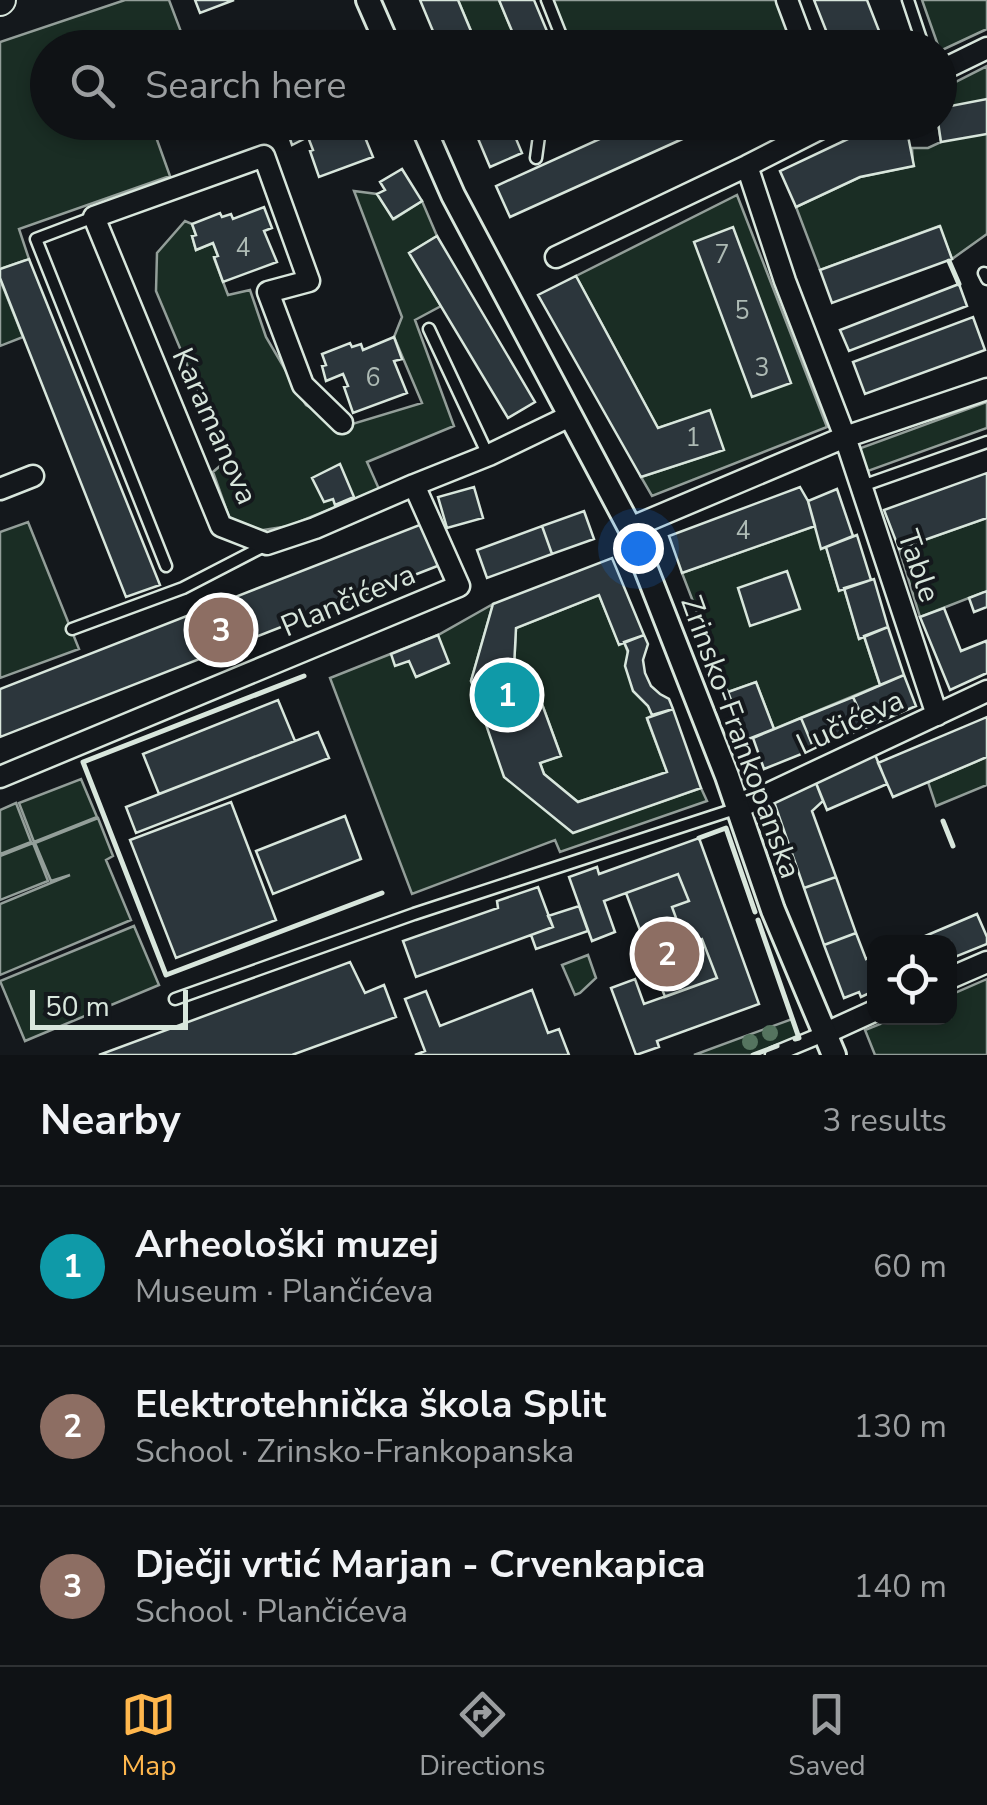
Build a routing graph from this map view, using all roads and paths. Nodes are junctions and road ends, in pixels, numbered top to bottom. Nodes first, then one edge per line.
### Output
1 (368, 0) edge
2 (547, 0) edge
3 (787, 0) edge
4 (908, 0) edge
5 (381, 30) edge
6 (559, 30) edge
7 (799, 30) edge
8 (918, 30) edge
9 (987, 48) edge
10 (957, 63) edge
11 (429, 140) edge
12 (538, 140) edge
13 (799, 140) edge
14 (536, 158) dead end
15 (748, 166) junction
16 (94, 217) junction
17 (556, 257) dead end
18 (429, 330) dead end
19 (987, 389) edge
20 (570, 416) junction
21 (342, 422) dead end
22 (845, 437) junction
23 (987, 442) edge
24 (489, 456) junction
25 (33, 476) dead end
26 (414, 485) junction
27 (861, 486) junction
28 (0, 489) edge
29 (630, 528) junction
30 (267, 544) junction
31 (166, 566) dead end
32 (72, 628) dead end
33 (987, 691) edge
34 (937, 714) junction
35 (0, 777) edge
36 (738, 808) junction
37 (987, 962) edge
38 (957, 975) edge
39 (175, 999) dead end
40 (867, 1016) edge
41 (830, 1044) edge
42 (772, 1055) edge

1 - 5 street
2 - 6 lane
3 - 7 street
4 - 8 lane
9 - 10 street
11 - 20 street, Zrinsko-Frankopanska
12 - 14 lane
13 - 15 street
15 - 17 street
15 - 22 street, Table
16 - 21 street
16 - 30 street, Karamanova
16 - 31 lane
18 - 24 lane
19 - 22 street
20 - 24 street
20 - 29 street, Zrinsko-Frankopanska
22 - 27 street, Table
22 - 29 street
23 - 27 lane
24 - 26 street
25 - 28 street
26 - 30 street
26 - 35 street, Plančićeva
27 - 34 street, Table
29 - 36 street, Zrinsko-Frankopanska
30 - 32 lane
33 - 34 street, Lučićeva
34 - 36 street, Lučićeva
36 - 39 lane
36 - 41 street, Zrinsko-Frankopanska
37 - 38 street
40 - 41 street
41 - 42 street

